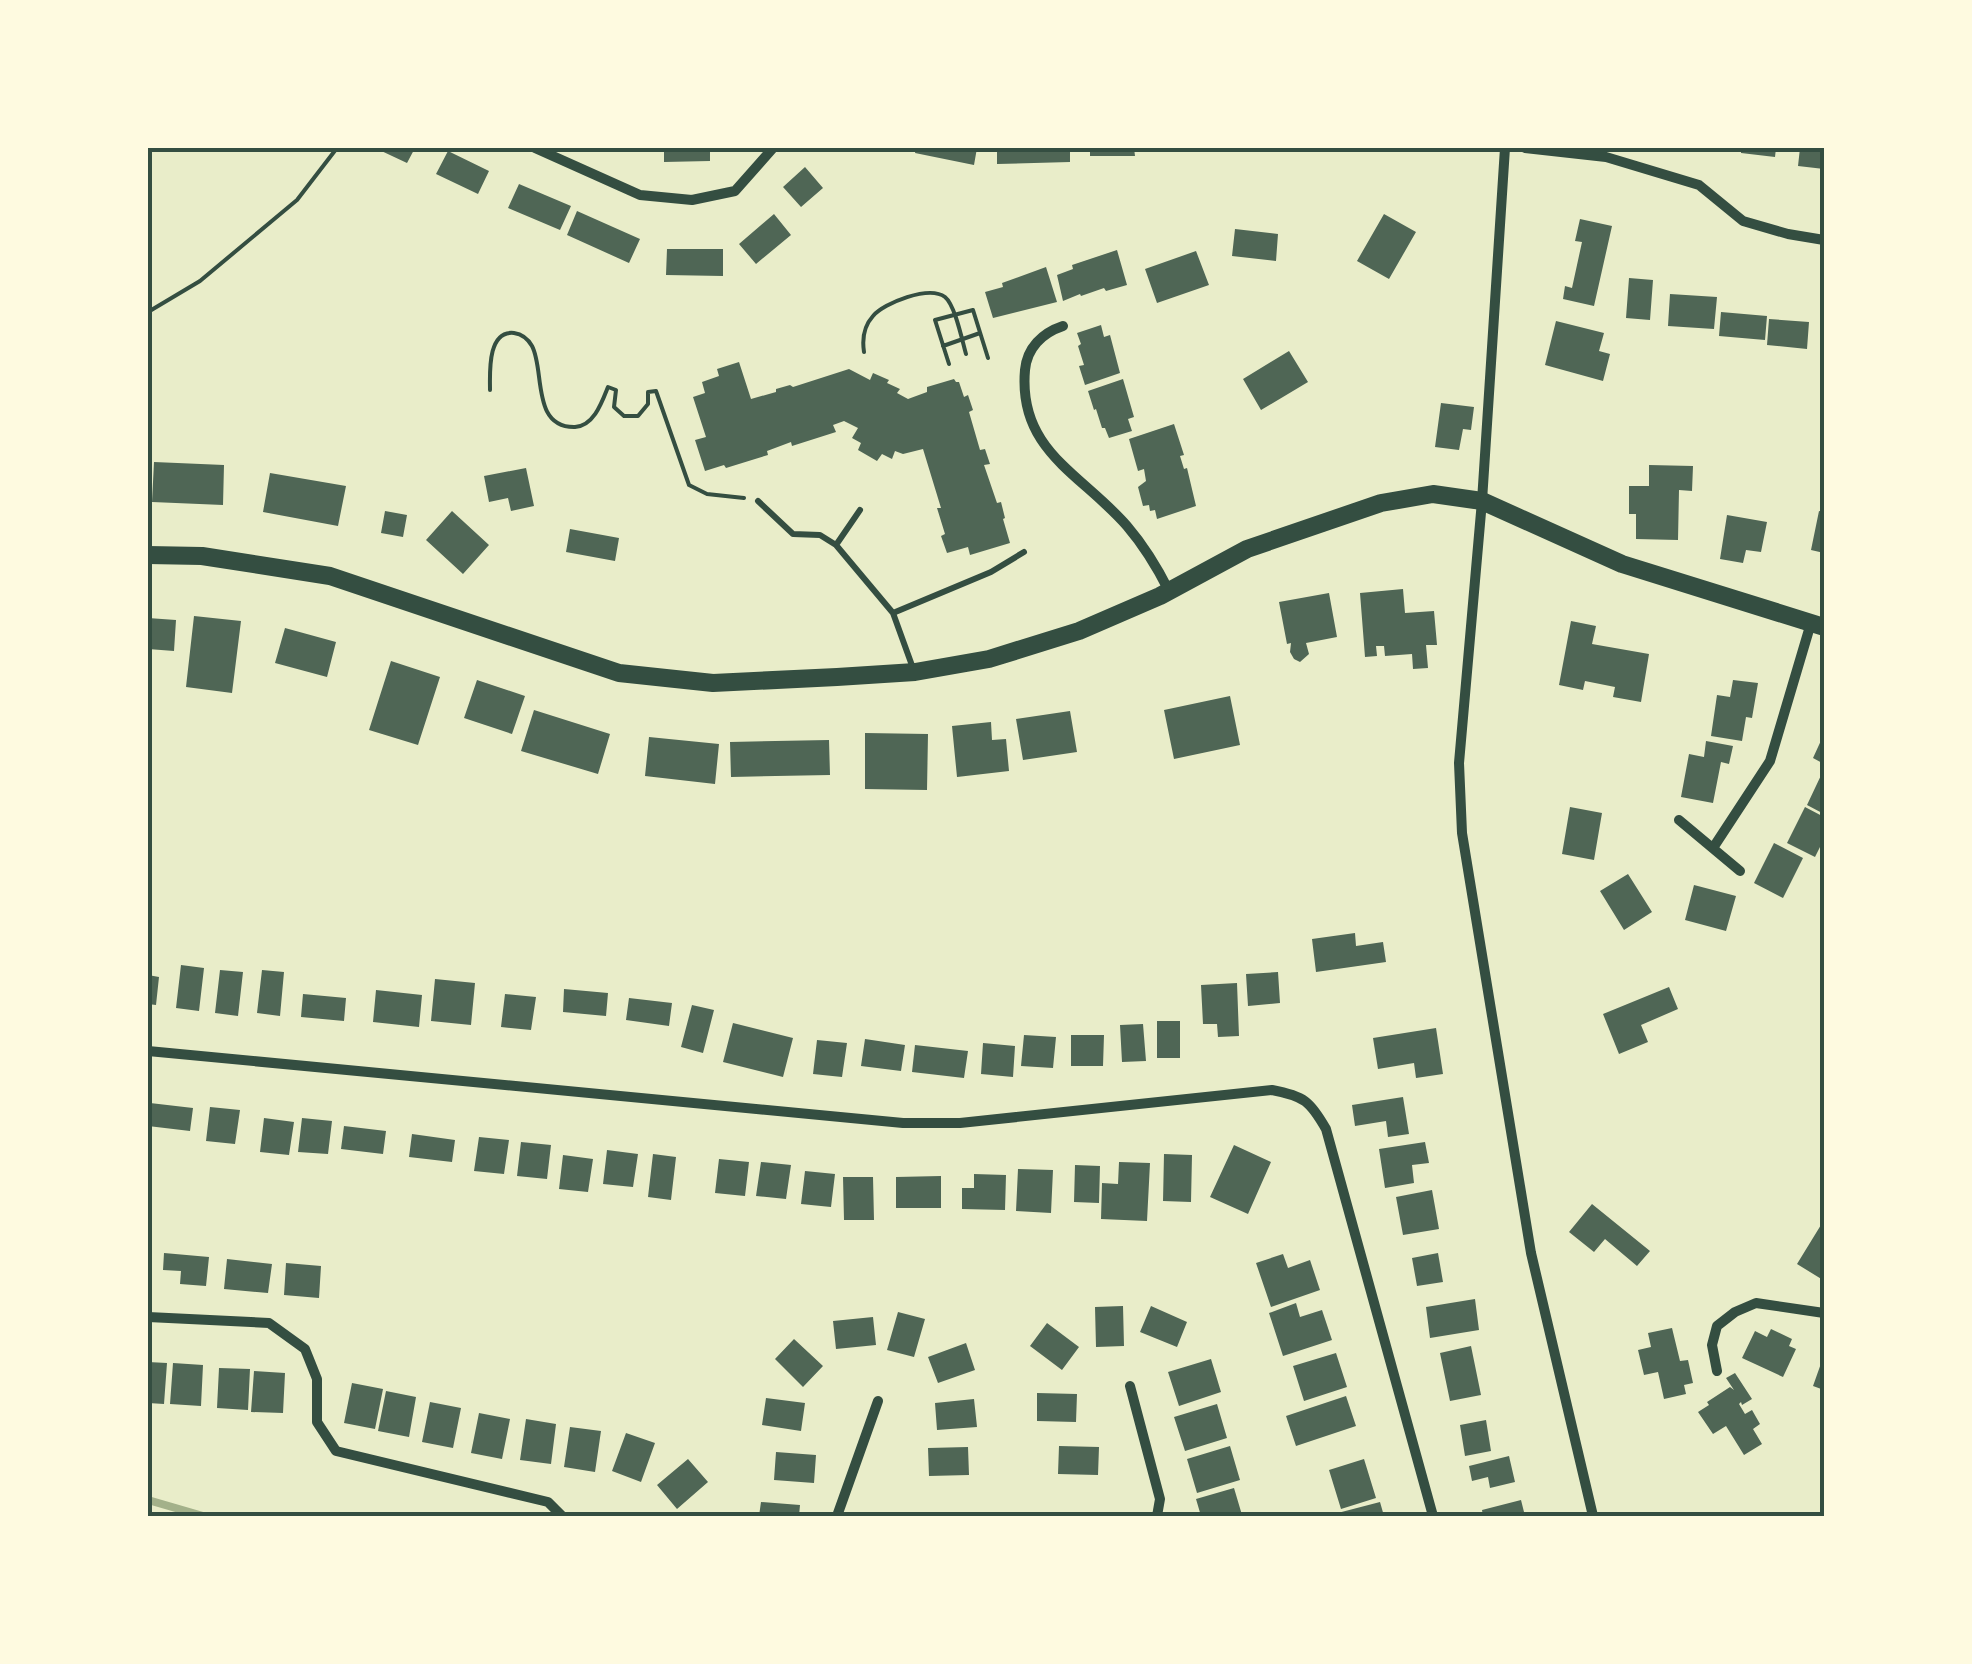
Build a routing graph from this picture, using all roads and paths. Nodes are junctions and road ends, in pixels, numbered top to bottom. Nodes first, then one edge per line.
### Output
1 (337, 148) edge
2 (535, 148) edge
3 (773, 148) edge
4 (1505, 148) edge
5 (1526, 148) edge
6 (1824, 240) edge
7 (148, 312) edge
8 (955, 315) junction
9 (1063, 326) dead end
10 (980, 333) junction
11 (962, 339) junction
12 (943, 346) junction
13 (864, 352) dead end
14 (966, 354) dead end
15 (988, 358) dead end
16 (949, 364) dead end
17 (490, 390) dead end
18 (758, 500) joint
19 (1482, 501) junction
20 (860, 510) dead end
21 (836, 545) junction
22 (1024, 552) dead end
23 (148, 555) edge
24 (1169, 591) junction
25 (894, 613) junction
26 (1818, 625) edge
27 (914, 672) junction
28 (1679, 820) dead end
29 (1712, 848) junction
30 (1740, 872) dead end
31 (148, 1051) edge
32 (1824, 1312) edge
33 (148, 1317) edge
34 (1717, 1372) dead end
35 (1130, 1386) dead end
36 (878, 1401) dead end
37 (562, 1516) edge
38 (837, 1516) edge
39 (1157, 1516) edge
40 (1433, 1516) edge
41 (1593, 1516) edge

1 - 7 path
2 - 3 street
4 - 19 street
5 - 6 street
8 - 10 path
8 - 11 path
8 - 12 path
8 - 13 path
9 - 24 street
10 - 11 path
10 - 15 path
11 - 12 path
11 - 14 path
12 - 16 path
17 - 18 path
18 - 21 lane
19 - 24 street
19 - 26 street
19 - 41 street
20 - 21 lane
21 - 25 lane
22 - 25 lane
23 - 27 street
24 - 27 street
25 - 27 lane
26 - 29 street
28 - 29 street
29 - 30 street
31 - 40 street
32 - 34 street
33 - 37 street
35 - 39 street
36 - 38 street

